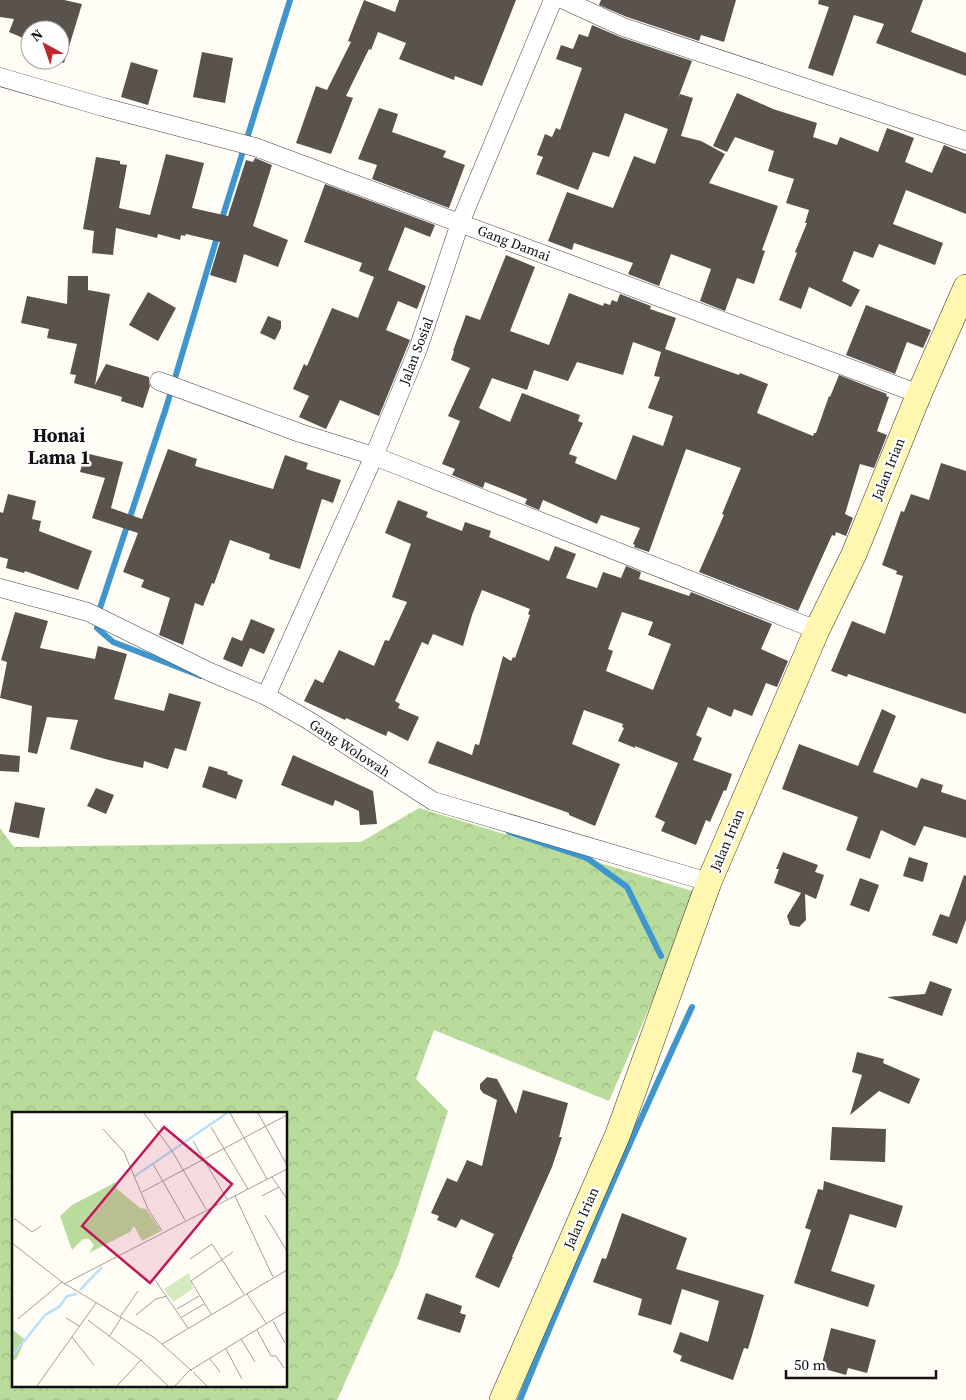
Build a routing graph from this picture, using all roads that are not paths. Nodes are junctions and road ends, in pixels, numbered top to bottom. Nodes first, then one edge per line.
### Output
1 (553, 0) edge
2 (564, 0) edge
3 (0, 77) edge
4 (966, 141) edge
5 (460, 223) junction
6 (966, 287) edge
7 (158, 381) dead end
8 (919, 394) junction
9 (374, 456) junction
10 (0, 588) edge
11 (817, 630) junction
12 (266, 696) junction
13 (709, 882) junction
14 (502, 1400) edge

1 - 5 street, Jalan Sosial
2 - 4 street
3 - 5 street, Gang Damai
5 - 8 street, Gang Damai
5 - 9 street, Jalan Sosial
6 - 8 main road, Jalan Irian
7 - 9 street
8 - 11 main road, Jalan Irian
9 - 11 street
9 - 12 street, Jalan Sosial
10 - 12 street, Gang Wolowah
11 - 13 main road, Jalan Irian
12 - 13 street, Gang Wolowah
13 - 14 main road, Jalan Irian

